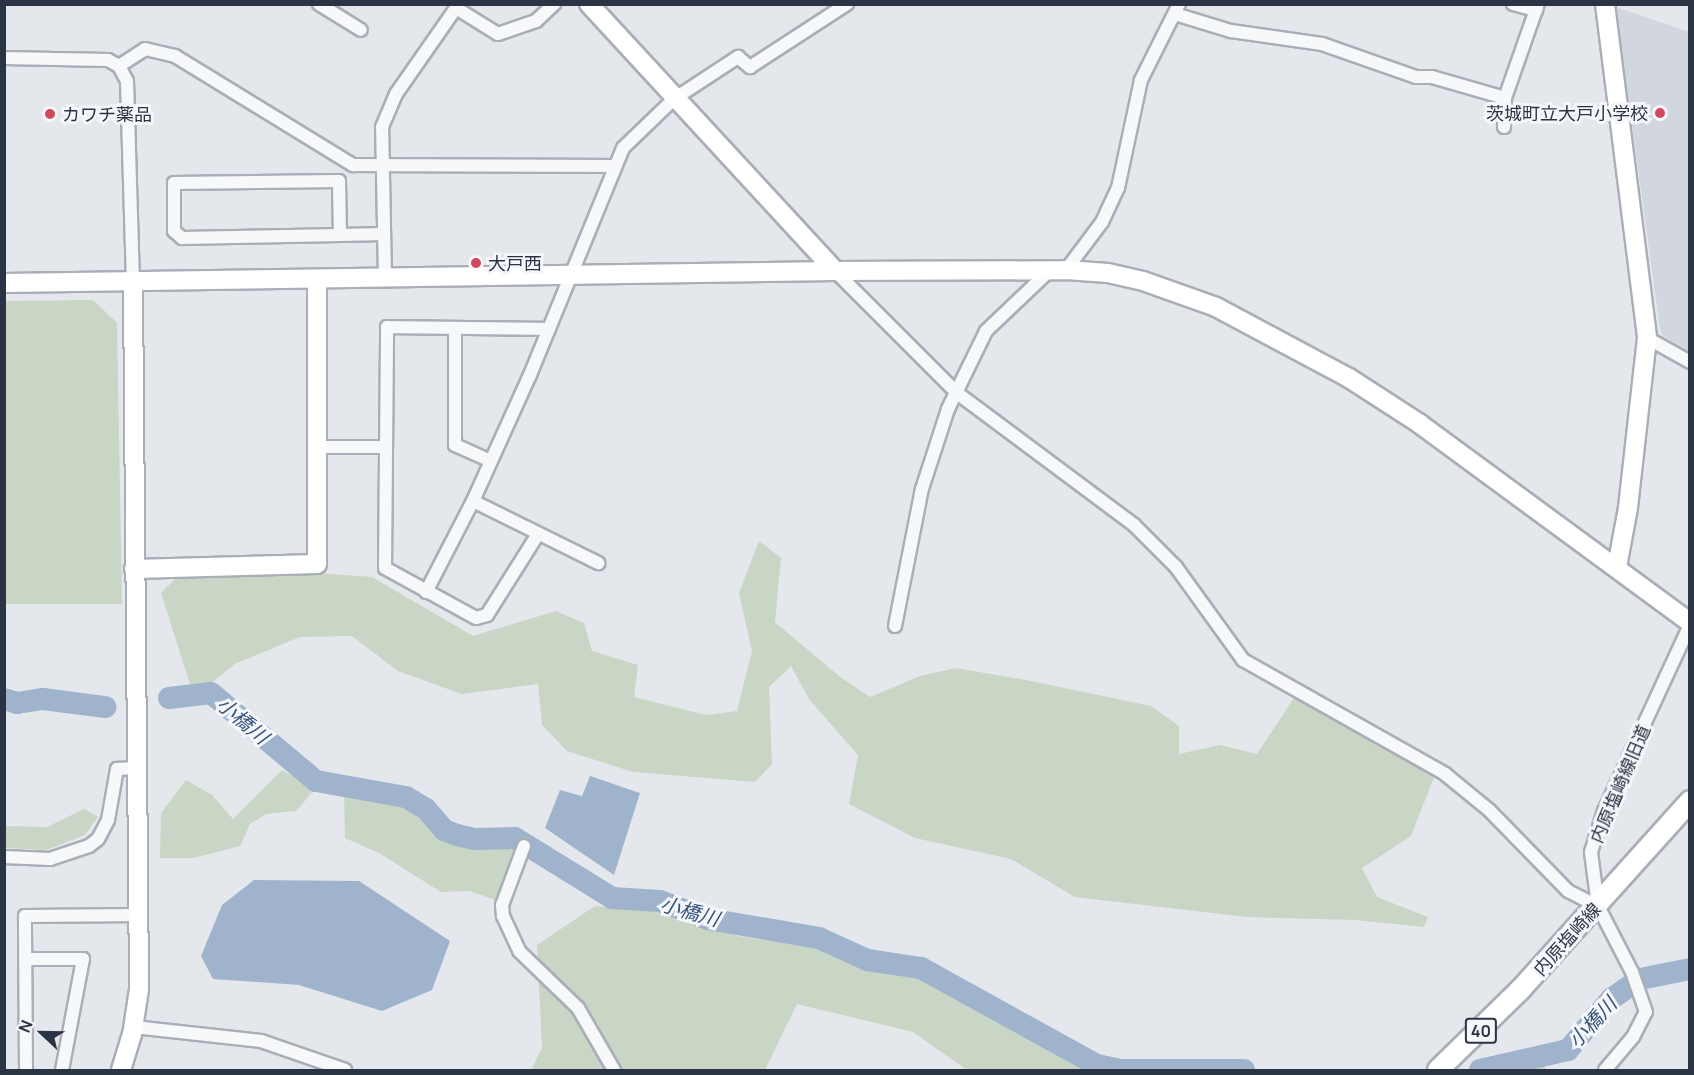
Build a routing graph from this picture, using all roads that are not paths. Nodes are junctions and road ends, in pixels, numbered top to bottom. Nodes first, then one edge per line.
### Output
1 (319, 4) edge
2 (554, 4) edge
3 (589, 4) edge
4 (1513, 4) edge
5 (1605, 4) edge
6 (839, 7) edge
7 (1537, 7) edge
8 (1177, 9) edge
9 (361, 30) dead end
10 (4, 58) edge
11 (119, 66) junction
12 (1505, 98) junction
13 (674, 99) junction
14 (1504, 127) dead end
15 (383, 165) junction
16 (614, 166) junction
17 (384, 234) junction
18 (340, 235) junction
19 (1058, 270) junction
20 (835, 271) junction
21 (572, 274) junction
22 (385, 278) junction
23 (317, 279) junction
24 (133, 282) junction
25 (4, 283) edge
26 (455, 328) junction
27 (549, 329) junction
28 (1647, 338) junction
29 (1689, 362) edge
30 (957, 393) junction
31 (317, 447) junction
32 (386, 447) junction
33 (491, 461) junction
34 (473, 501) junction
35 (538, 534) junction
36 (598, 563) dead end
37 (1617, 567) junction
38 (134, 569) junction
39 (426, 592) junction
40 (1689, 623) edge
41 (895, 626) dead end
42 (137, 768) junction
43 (1689, 801) edge
44 (524, 846) dead end
45 (4, 857) edge
46 (1598, 906) junction
47 (140, 915) junction
48 (25, 959) junction
49 (134, 1027) junction
50 (26, 1071) edge
51 (62, 1071) edge
52 (121, 1071) edge
53 (345, 1071) edge
54 (614, 1071) edge
55 (1438, 1071) edge
56 (1605, 1071) edge

1 - 9 street
2 - 15 street
3 - 13 street
4 - 7 street
5 - 28 street
6 - 13 street
7 - 12 street
8 - 12 street
8 - 19 street
10 - 11 street
11 - 15 street
11 - 24 street
12 - 14 street
13 - 16 street
13 - 20 street
15 - 16 street
15 - 17 street
16 - 21 street
17 - 18 street
17 - 22 street
18 - 18 street
19 - 20 street
19 - 30 street
19 - 37 street
20 - 21 street
20 - 30 street
21 - 22 street
21 - 27 street
22 - 23 street
23 - 24 street
23 - 31 street
24 - 25 street
24 - 38 street
26 - 27 street
26 - 32 street
26 - 33 street
27 - 33 street
28 - 29 street
28 - 37 street
30 - 41 street
30 - 46 street
31 - 32 street
31 - 38 street
32 - 39 street
33 - 34 street
34 - 35 street
34 - 39 street
35 - 36 street
35 - 39 street
37 - 40 street
38 - 42 street
40 - 46 street, 内原塩崎線旧道
42 - 45 street
42 - 47 street
43 - 46 main road, 内原塩崎線 / 40
44 - 54 street
46 - 55 main road, 内原塩崎線 / 40
46 - 56 street, 内原塩崎線旧道
47 - 48 street
47 - 49 street
48 - 50 street
48 - 51 street
49 - 52 street
49 - 53 street

